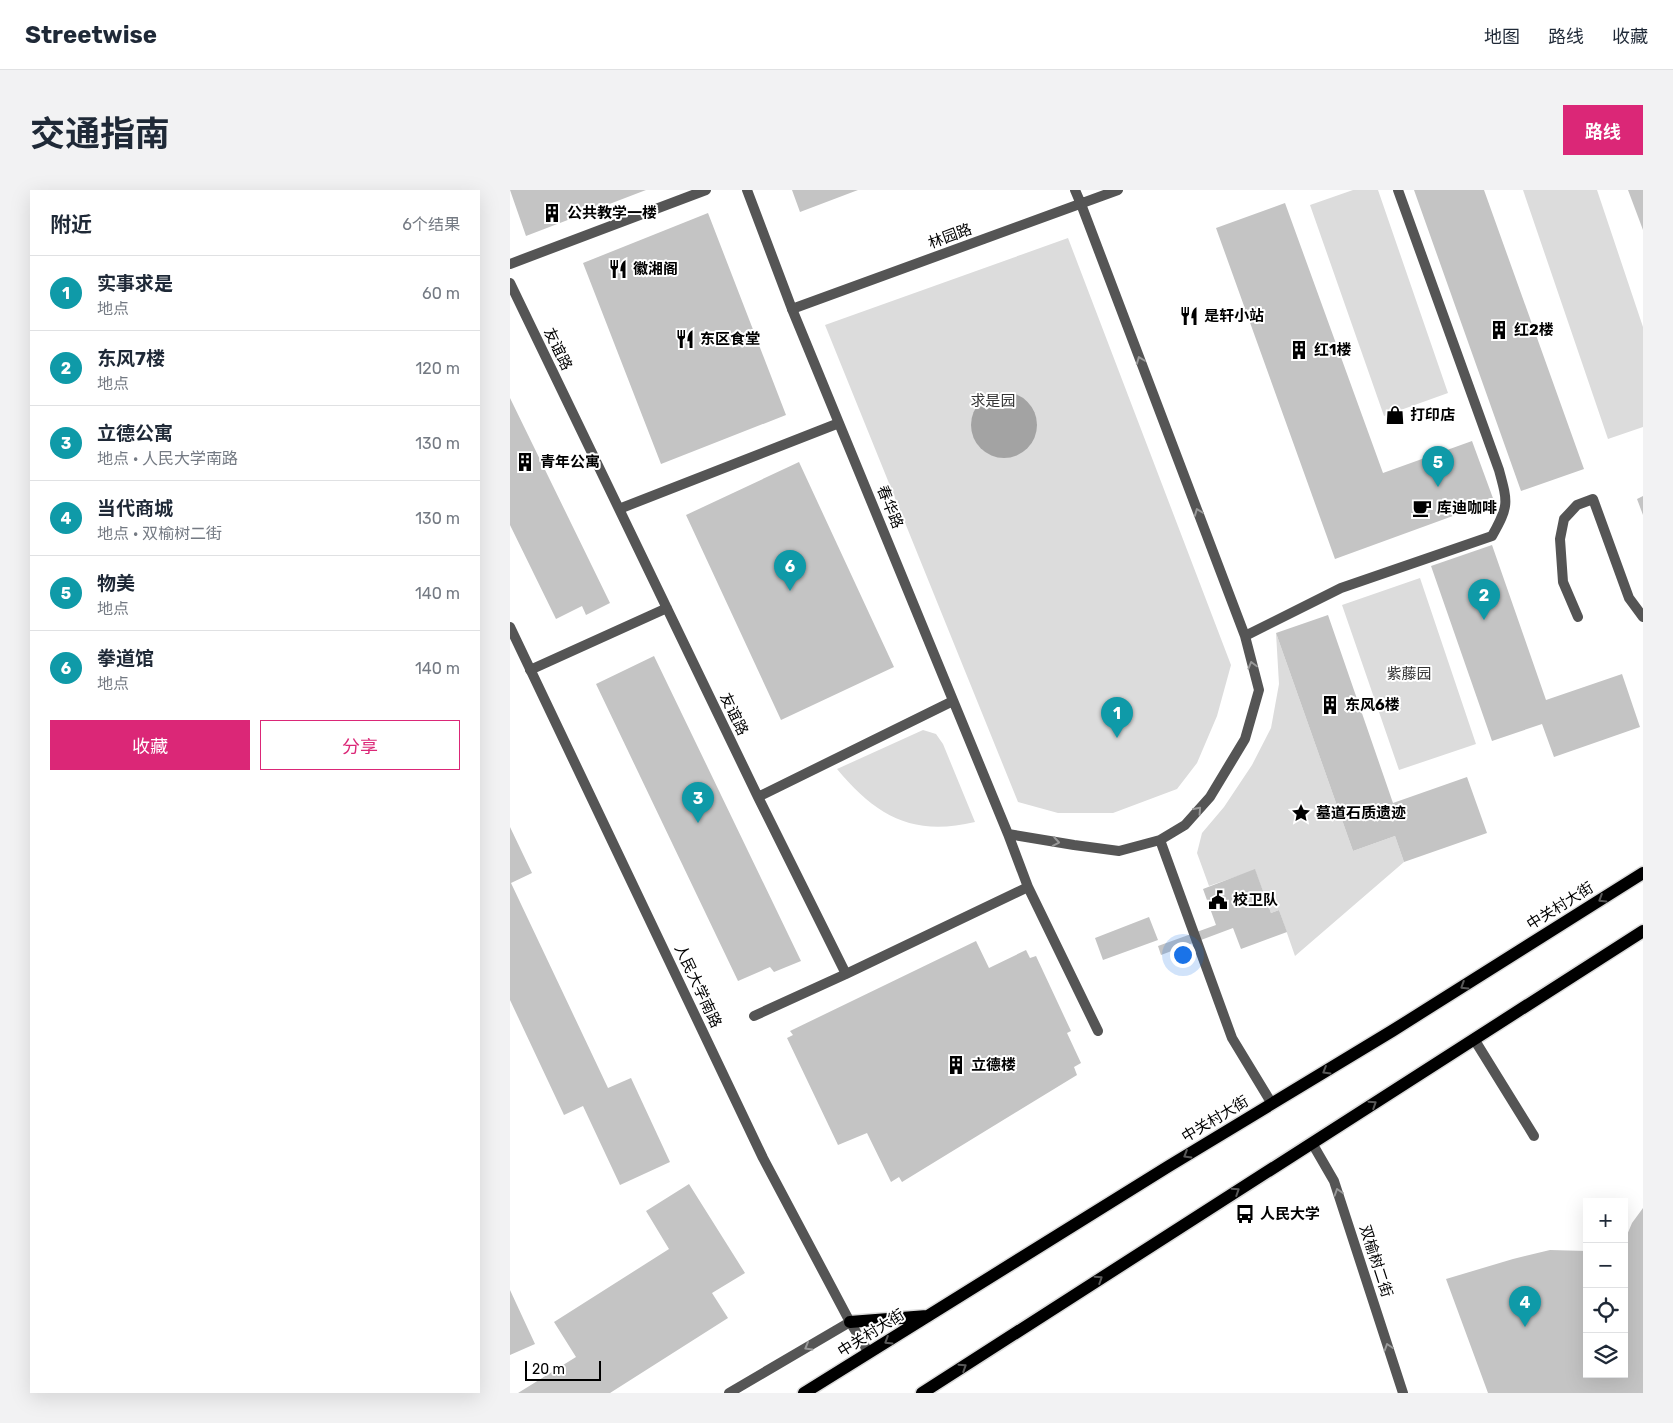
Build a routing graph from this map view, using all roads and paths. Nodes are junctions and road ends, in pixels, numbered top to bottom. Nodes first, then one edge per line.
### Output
1 (706, 190) edge
2 (747, 190) edge
3 (1075, 190) edge
4 (1118, 190) edge
5 (1398, 190) edge
6 (1080, 204) junction
7 (510, 264) edge
8 (510, 283) edge
9 (792, 309) junction
10 (839, 423) junction
11 (619, 509) junction
12 (667, 608) junction
13 (1578, 617) dead end
14 (1643, 617) edge
15 (510, 627) edge
16 (1245, 636) junction
17 (530, 670) junction
18 (953, 701) junction
19 (758, 798) junction
20 (1008, 834) junction
21 (1160, 840) junction
22 (1643, 873) edge
23 (1028, 887) junction
24 (1643, 931) edge
25 (846, 974) junction
26 (754, 1016) dead end
27 (1098, 1031) dead end
28 (1474, 1039) junction
29 (1272, 1104) junction
30 (1534, 1136) dead end
31 (1312, 1143) junction
32 (930, 1315) junction
33 (850, 1322) junction
34 (870, 1352) junction
35 (730, 1393) edge
36 (804, 1393) edge
37 (922, 1393) edge
38 (1403, 1393) edge

1 - 7 street
2 - 9 street, 春华路
3 - 6 street
4 - 6 street, 林园路
5 - 16 street
6 - 9 street, 林园路
16 -> 6 street
8 - 11 street, 友谊路
9 - 10 street, 春华路
10 - 11 street
10 - 18 street, 春华路
11 - 12 street, 友谊路
12 - 17 street
12 - 19 street, 友谊路
13 - 14 street
15 - 17 street, 人民大学南路
21 -> 16 street
17 - 33 street, 人民大学南路
18 - 19 street
18 - 20 street, 春华路
19 - 25 street, 友谊路
20 -> 21 street
20 - 23 street, 春华路
21 - 29 street
22 -> 29 main road, 中关村大街
23 - 25 street
23 - 27 street, 春华路
24 - 28 main road
25 - 26 street
28 - 30 street
31 -> 28 main road
29 -> 32 main road, 中关村大街
37 -> 31 main road
38 -> 31 street, 双榆树二街
32 - 33 main road
32 -> 34 main road, 中关村大街
33 - 34 street, 人民大学南路
33 -> 35 street, 中关村大街
34 - 36 main road, 中关村大街

